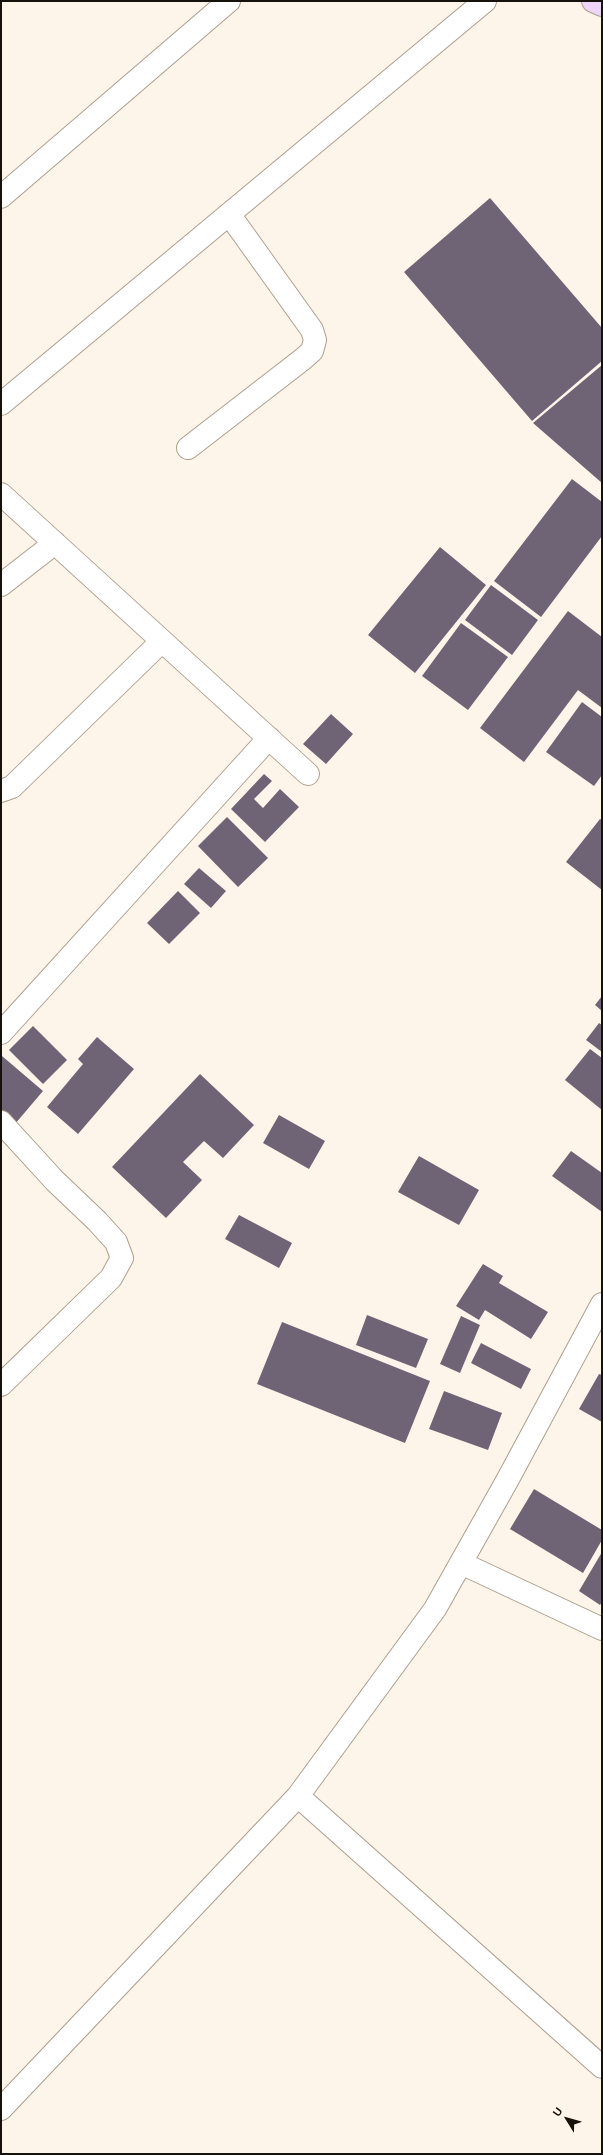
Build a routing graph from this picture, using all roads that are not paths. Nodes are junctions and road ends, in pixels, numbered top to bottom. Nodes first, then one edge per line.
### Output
1 (229, 1) edge
2 (485, 1) edge
3 (593, 1) edge
4 (602, 6) edge
5 (1, 197) edge
6 (229, 214) junction
7 (1, 404) edge
8 (188, 448) dead end
9 (1, 494) edge
10 (55, 543) junction
11 (1, 585) edge
12 (162, 640) junction
13 (269, 738) junction
14 (308, 774) dead end
15 (7, 789) edge
16 (1, 808) edge
17 (1, 1033) edge
18 (1, 1122) edge
19 (602, 1304) edge
20 (1, 1385) edge
21 (461, 1563) junction
22 (602, 1629) edge
23 (298, 1796) junction
24 (602, 2067) edge
25 (1, 2109) edge

1 - 5 street
2 - 6 street
3 - 4 street
6 - 7 street
6 - 8 street
9 - 10 street
10 - 11 street
10 - 12 street
12 - 13 street
12 - 15 street
13 - 14 street
13 - 17 street
15 - 16 street
18 - 20 street
19 - 21 street
21 - 22 street
21 - 23 street
23 - 24 street
23 - 25 street

